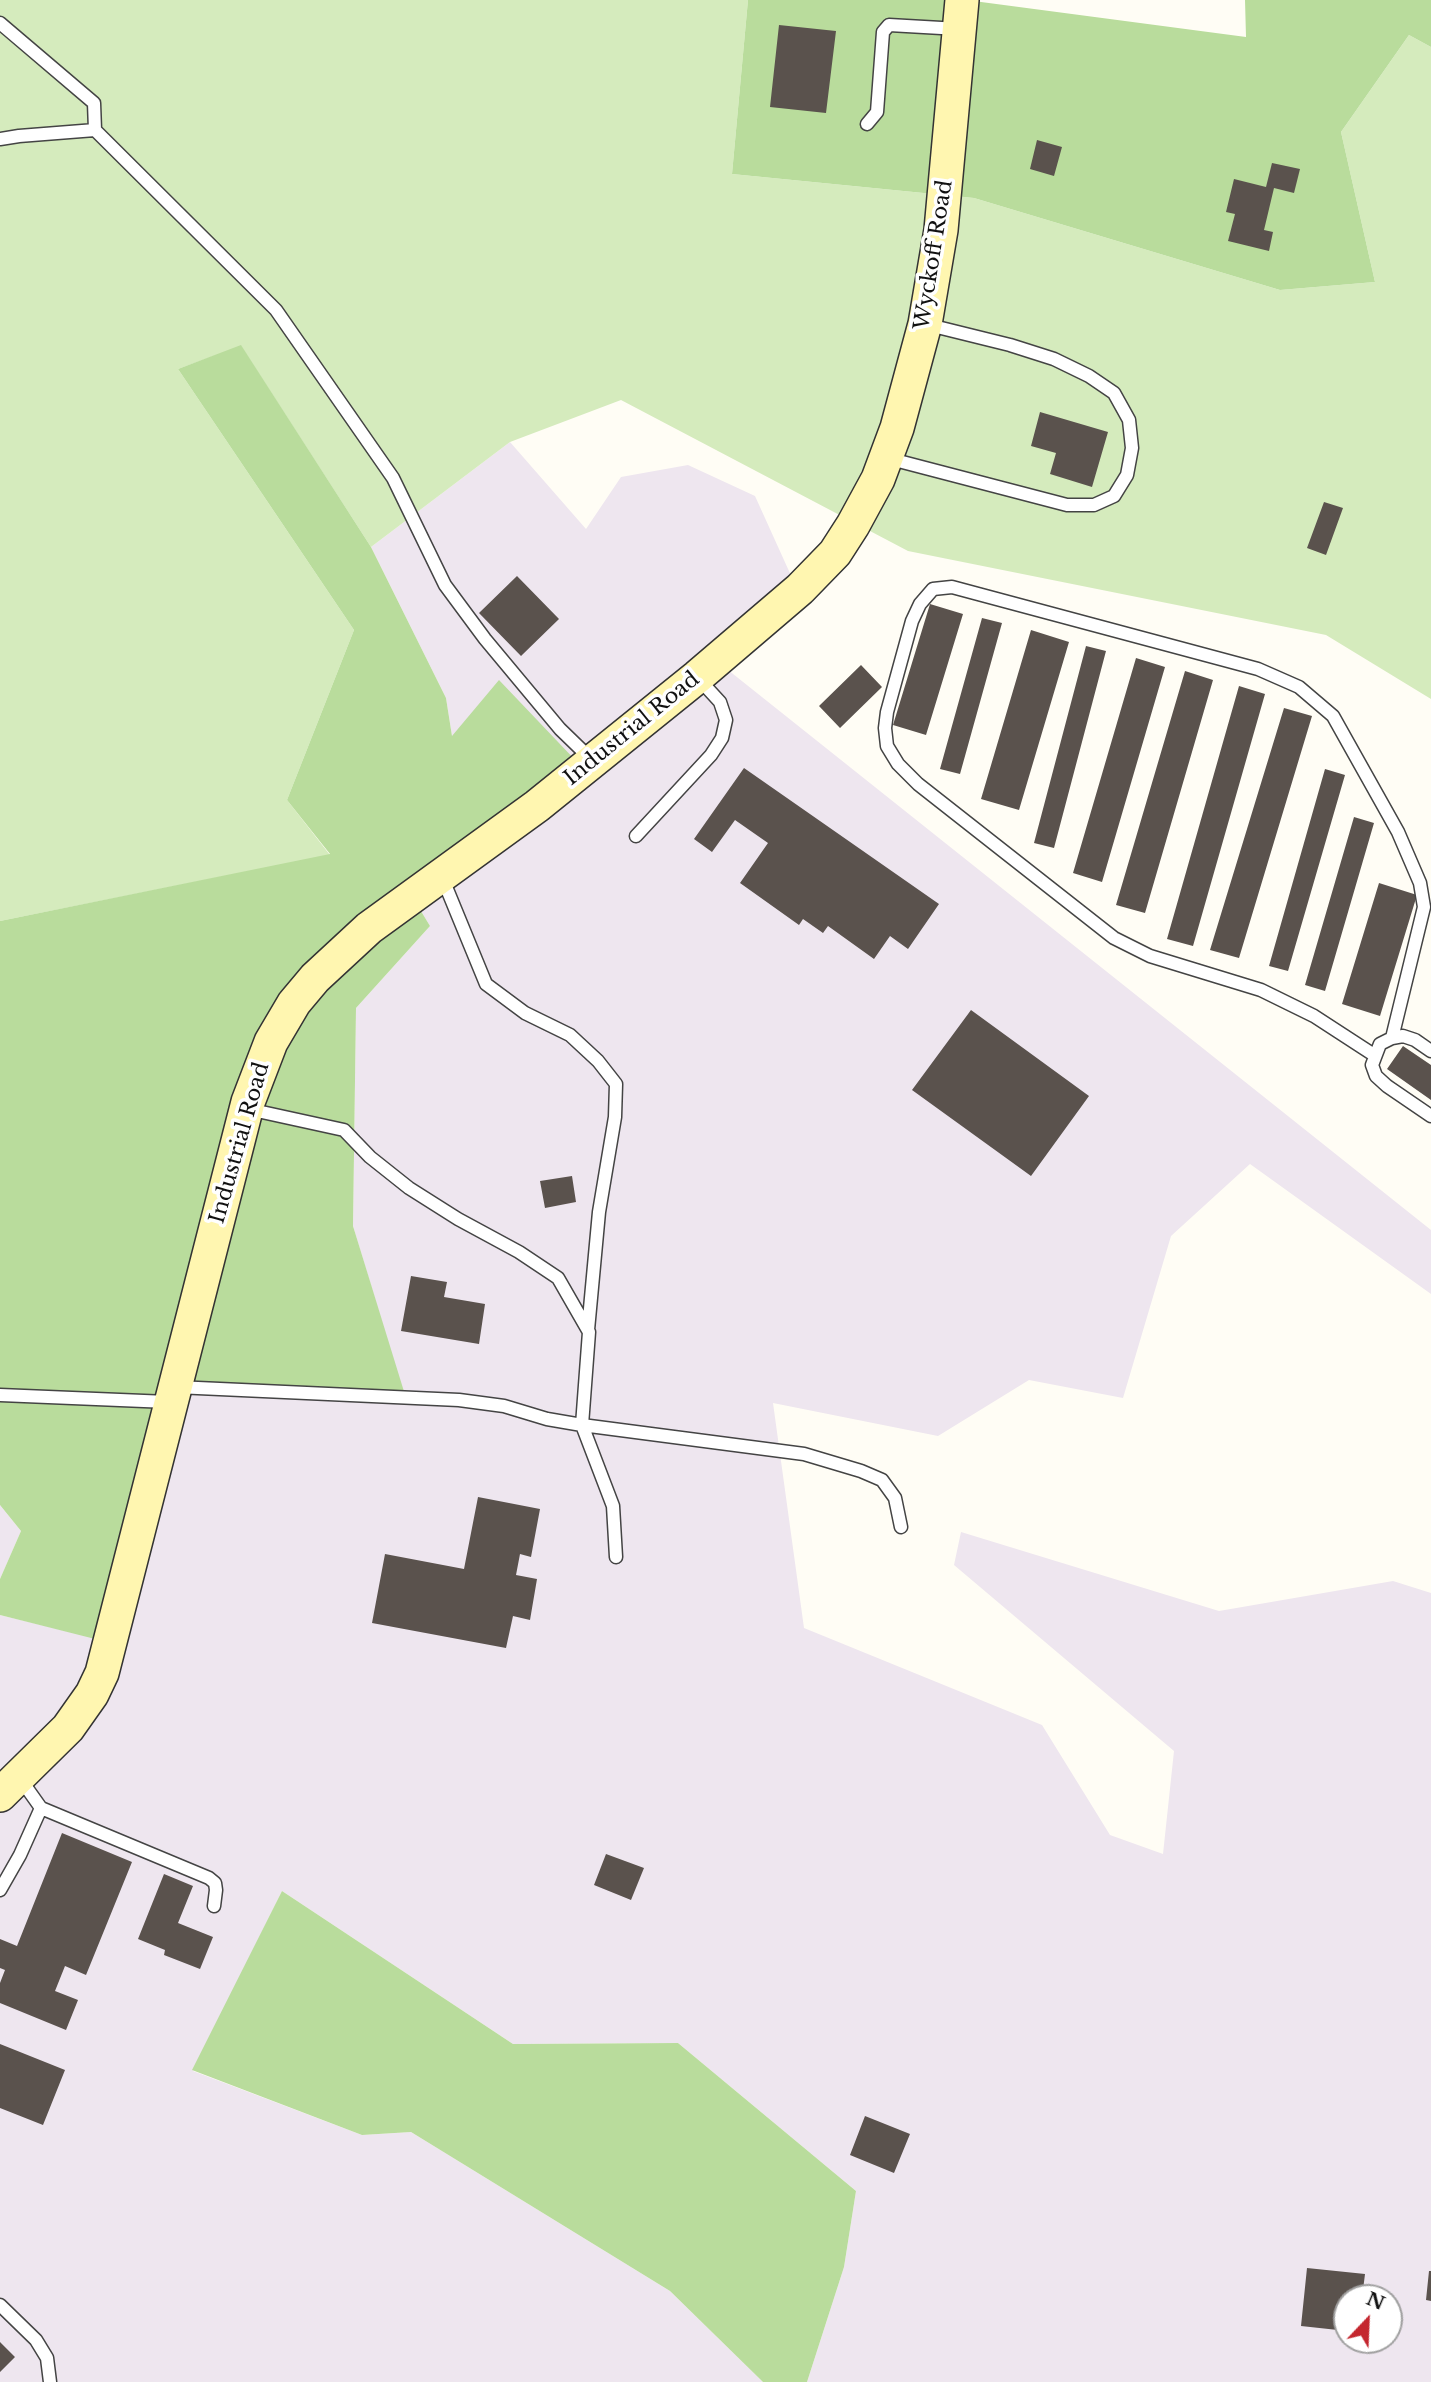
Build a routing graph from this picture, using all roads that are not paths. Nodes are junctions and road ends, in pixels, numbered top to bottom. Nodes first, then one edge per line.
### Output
1 (961, 14) edge
2 (0, 23) edge
3 (867, 124) dead end
4 (95, 130) junction
5 (0, 139) edge
6 (925, 324) junction
7 (886, 457) junction
8 (867, 500) joint
9 (697, 677) junction
10 (593, 761) junction
11 (636, 836) dead end
12 (442, 876) junction
13 (1392, 1038) junction
14 (1431, 1051) edge
15 (1374, 1055) junction
16 (246, 1109) junction
17 (1431, 1116) edge
18 (588, 1330) junction
19 (0, 1395) edge
20 (174, 1395) junction
21 (582, 1425) junction
22 (901, 1527) dead end
23 (616, 1557) dead end
24 (9, 1786) edge
25 (41, 1808) junction
26 (0, 1890) edge
27 (214, 1906) dead end
28 (0, 2305) edge
29 (50, 2382) edge

1 - 3 lane
1 - 6 street, Wyckoff Road
2 - 4 lane
4 - 5 lane
4 - 10 lane
6 - 7 street, Wyckoff Road
6 - 7 lane
7 - 8 street, Wyckoff Road
8 - 9 street, Industrial Road
9 - 10 street, Industrial Road
9 - 11 lane
10 - 12 street, Industrial Road
12 - 16 street, Industrial Road
12 - 18 lane
13 - 14 lane
13 - 15 lane
13 - 15 lane
15 - 17 lane
16 - 18 lane
16 - 20 street, Industrial Road
18 - 21 lane
19 - 20 lane
20 - 21 lane
20 - 24 street, Industrial Road
21 - 22 lane
21 - 23 lane
24 - 25 lane
25 - 26 lane
25 - 27 lane
28 - 29 lane

